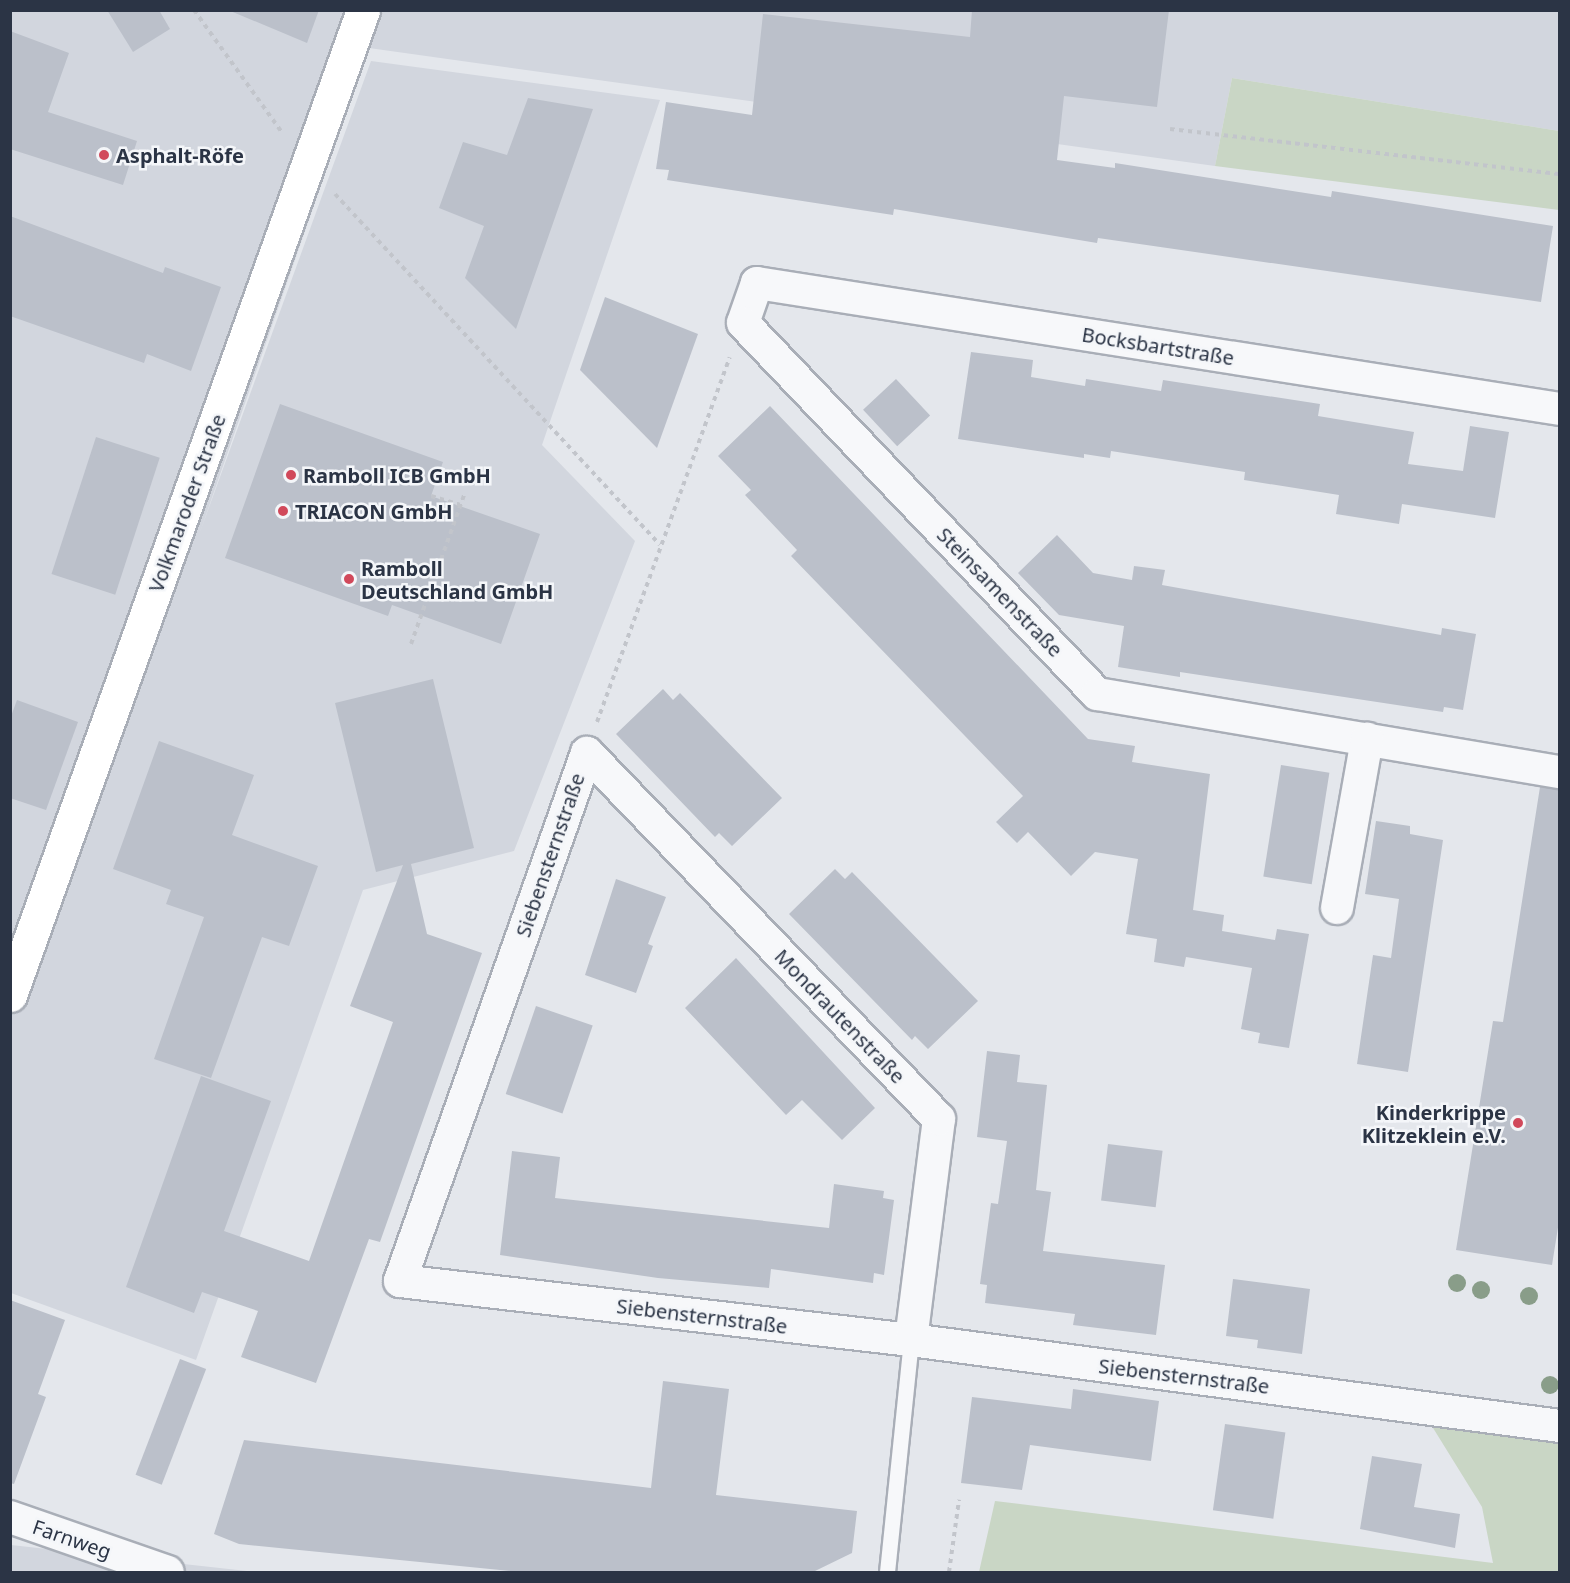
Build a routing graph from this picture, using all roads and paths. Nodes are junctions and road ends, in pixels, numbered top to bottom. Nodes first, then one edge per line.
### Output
1 (194, 10) edge
2 (363, 10) edge
3 (1170, 129) dead end
4 (309, 164) junction
5 (1560, 174) edge
6 (743, 323) junction
7 (1560, 409) edge
8 (464, 495) dead end
9 (431, 496) dead end
10 (460, 505) junction
11 (660, 545) junction
12 (442, 558) junction
13 (446, 565) dead end
14 (411, 644) dead end
15 (1367, 739) junction
16 (587, 753) junction
17 (1560, 772) edge
18 (1337, 908) dead end
19 (10, 995) edge
20 (911, 1340) junction
21 (1560, 1426) edge
22 (959, 1500) dead end
23 (10, 1517) edge
24 (168, 1572) edge
25 (887, 1572) edge
26 (949, 1572) edge

1 - 4 path
2 - 4 street, Volkmaroder Straße
3 - 5 path
4 - 11 path
4 - 19 street, Volkmaroder Straße
6 - 7 street, Bocksbartstraße
6 - 11 path
6 - 15 street, Steinsamenstraße
8 - 10 path
9 - 10 path
10 - 12 path
11 - 16 path
12 - 13 path
12 - 14 path
15 - 17 street, Steinsamenstraße
15 - 18 street
16 - 20 street, Mondrautenstraße
16 - 20 street, Siebensternstraße
20 - 21 street, Siebensternstraße
20 - 25 lane
22 - 26 path
23 - 24 street, Farnweg

